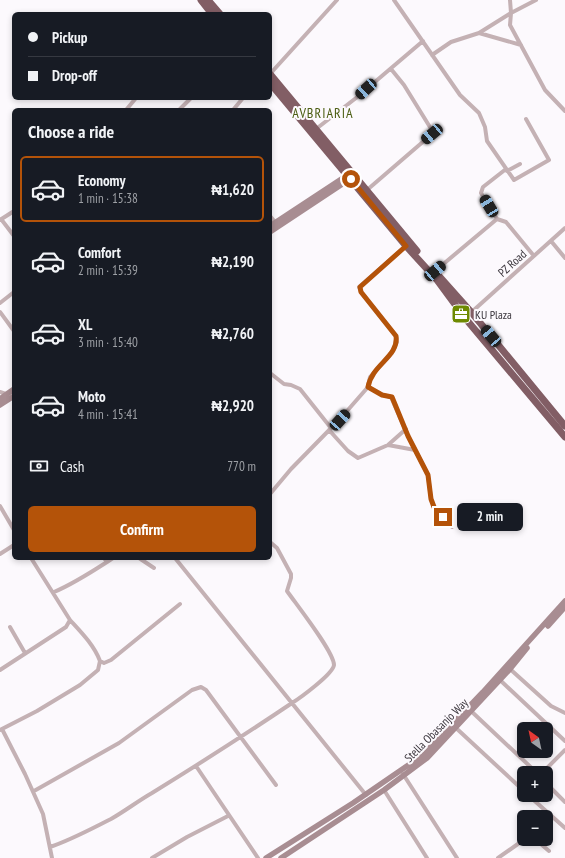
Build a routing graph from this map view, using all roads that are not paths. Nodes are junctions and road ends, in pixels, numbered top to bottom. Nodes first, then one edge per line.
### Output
1 (201, 0) edge
2 (208, 0) edge
3 (338, 0) edge
4 (394, 0) edge
5 (510, 0) edge
6 (536, 0) edge
7 (210, 12) edge
8 (218, 12) edge
9 (511, 13) junction
10 (479, 33) junction
11 (423, 41) junction
12 (521, 45) junction
13 (432, 55) junction
14 (391, 69) junction
15 (272, 72) edge
16 (272, 76) edge
17 (272, 85) edge
18 (134, 100) edge
19 (189, 100) edge
20 (242, 100) edge
21 (128, 108) edge
22 (181, 108) edge
23 (235, 108) edge
24 (565, 111) edge
25 (526, 119) dead end
26 (316, 128) junction
27 (520, 164) dead end
28 (507, 170) junction
29 (352, 175) junction
30 (367, 190) junction
31 (12, 213) edge
32 (272, 218) edge
33 (497, 219) junction
34 (0, 220) edge
35 (276, 222) junction
36 (272, 225) edge
37 (565, 228) edge
38 (272, 231) edge
39 (12, 234) edge
40 (551, 241) junction
41 (406, 246) junction
42 (534, 256) junction
43 (565, 258) edge
44 (435, 271) junction
45 (12, 294) edge
46 (0, 303) edge
47 (0, 312) edge
48 (472, 313) junction
49 (465, 318) junction
50 (12, 328) edge
51 (272, 375) edge
52 (368, 387) junction
53 (3, 393) edge
54 (12, 397) edge
55 (0, 399) edge
56 (0, 405) edge
57 (565, 426) edge
58 (330, 429) junction
59 (406, 429) junction
60 (565, 437) edge
61 (388, 445) junction
62 (415, 450) junction
63 (272, 492) edge
64 (0, 506) edge
65 (12, 527) edge
66 (452, 527) dead end
67 (272, 544) edge
68 (12, 546) edge
69 (0, 554) edge
70 (32, 560) edge
71 (105, 560) edge
72 (142, 560) edge
73 (177, 560) edge
74 (154, 568) dead end
75 (54, 592) junction
76 (565, 600) edge
77 (180, 604) dead end
78 (565, 606) edge
79 (70, 620) junction
80 (10, 627) dead end
81 (25, 653) junction
82 (100, 661) junction
83 (510, 669) junction
84 (0, 670) edge
85 (500, 680) junction
86 (293, 703) junction
87 (471, 711) junction
88 (565, 713) edge
89 (456, 728) junction
90 (1, 730) edge
91 (240, 737) junction
92 (565, 741) edge
93 (565, 750) edge
94 (196, 766) junction
95 (530, 766) edge
96 (549, 766) edge
97 (403, 774) junction
98 (276, 785) dead end
99 (517, 785) edge
100 (384, 790) junction
101 (553, 790) edge
102 (34, 791) junction
103 (366, 795) junction
104 (536, 802) edge
105 (565, 802) edge
106 (228, 816) junction
107 (564, 828) edge
108 (517, 845) edge
109 (543, 846) edge
110 (50, 847) junction
111 (549, 851) dead end
112 (52, 858) edge
113 (152, 858) edge
114 (258, 858) edge
115 (266, 858) edge
116 (281, 858) edge
117 (427, 858) edge
118 (457, 858) edge
119 (498, 858) edge

1 - 7 highway
2 - 8 highway
3 - 15 street
4 - 11 street
5 - 9 street
6 - 9 street
9 - 10 street
9 - 12 street
10 - 12 street
10 - 13 street
11 - 13 street
11 - 14 street
12 - 24 street
13 - 28 street
14 - 26 street
14 - 30 street
16 - 26 highway
17 - 29 highway
18 - 21 street
19 - 22 street
20 - 23 street
25 - 28 street
26 - 29 highway
27 - 28 street
28 - 33 street
29 - 30 highway
29 - 35 street
29 - 38 street
29 - 41 highway
30 - 44 highway
31 - 34 street
32 - 35 street
33 - 42 street
33 - 44 street
34 - 39 street
35 - 36 street
37 - 40 street, PZ Road
40 - 42 street, PZ Road
40 - 43 street
41 - 49 highway
41 - 52 street
42 - 48 street, PZ Road
44 - 48 highway
45 - 46 street
47 - 50 street
48 - 49 street, PZ Road
48 - 57 highway
49 - 60 highway
51 - 58 street
52 - 58 street
52 - 59 street
53 - 55 street
54 - 56 street
58 - 61 street
58 - 63 street
59 - 61 street
59 - 62 street
61 - 62 street
62 - 66 street
64 - 65 street
67 - 86 street
68 - 69 street
70 - 75 street
71 - 75 street
72 - 74 street
73 - 86 street
75 - 79 street
76 - 97 street
77 - 82 street
78 - 83 street, Stella Obasanjo Way
79 - 81 street
79 - 82 street
80 - 81 street
81 - 84 street
82 - 90 street
83 - 85 street, Stella Obasanjo Way
83 - 88 street
85 - 87 street, Stella Obasanjo Way
85 - 92 street
86 - 91 street
86 - 103 street
87 - 89 street, Stella Obasanjo Way
87 - 95 street
89 - 97 street, Stella Obasanjo Way
89 - 99 street
90 - 102 street
91 - 94 street
91 - 98 street
91 - 102 street
93 - 96 street
94 - 106 street
94 - 110 street
97 - 100 street, Stella Obasanjo Way
97 - 103 street
97 - 118 street
100 - 116 street, Stella Obasanjo Way
100 - 117 street
101 - 105 street
102 - 110 street
103 - 115 street
104 - 107 street
106 - 113 street
106 - 114 street
108 - 119 street
109 - 111 street
110 - 112 street

